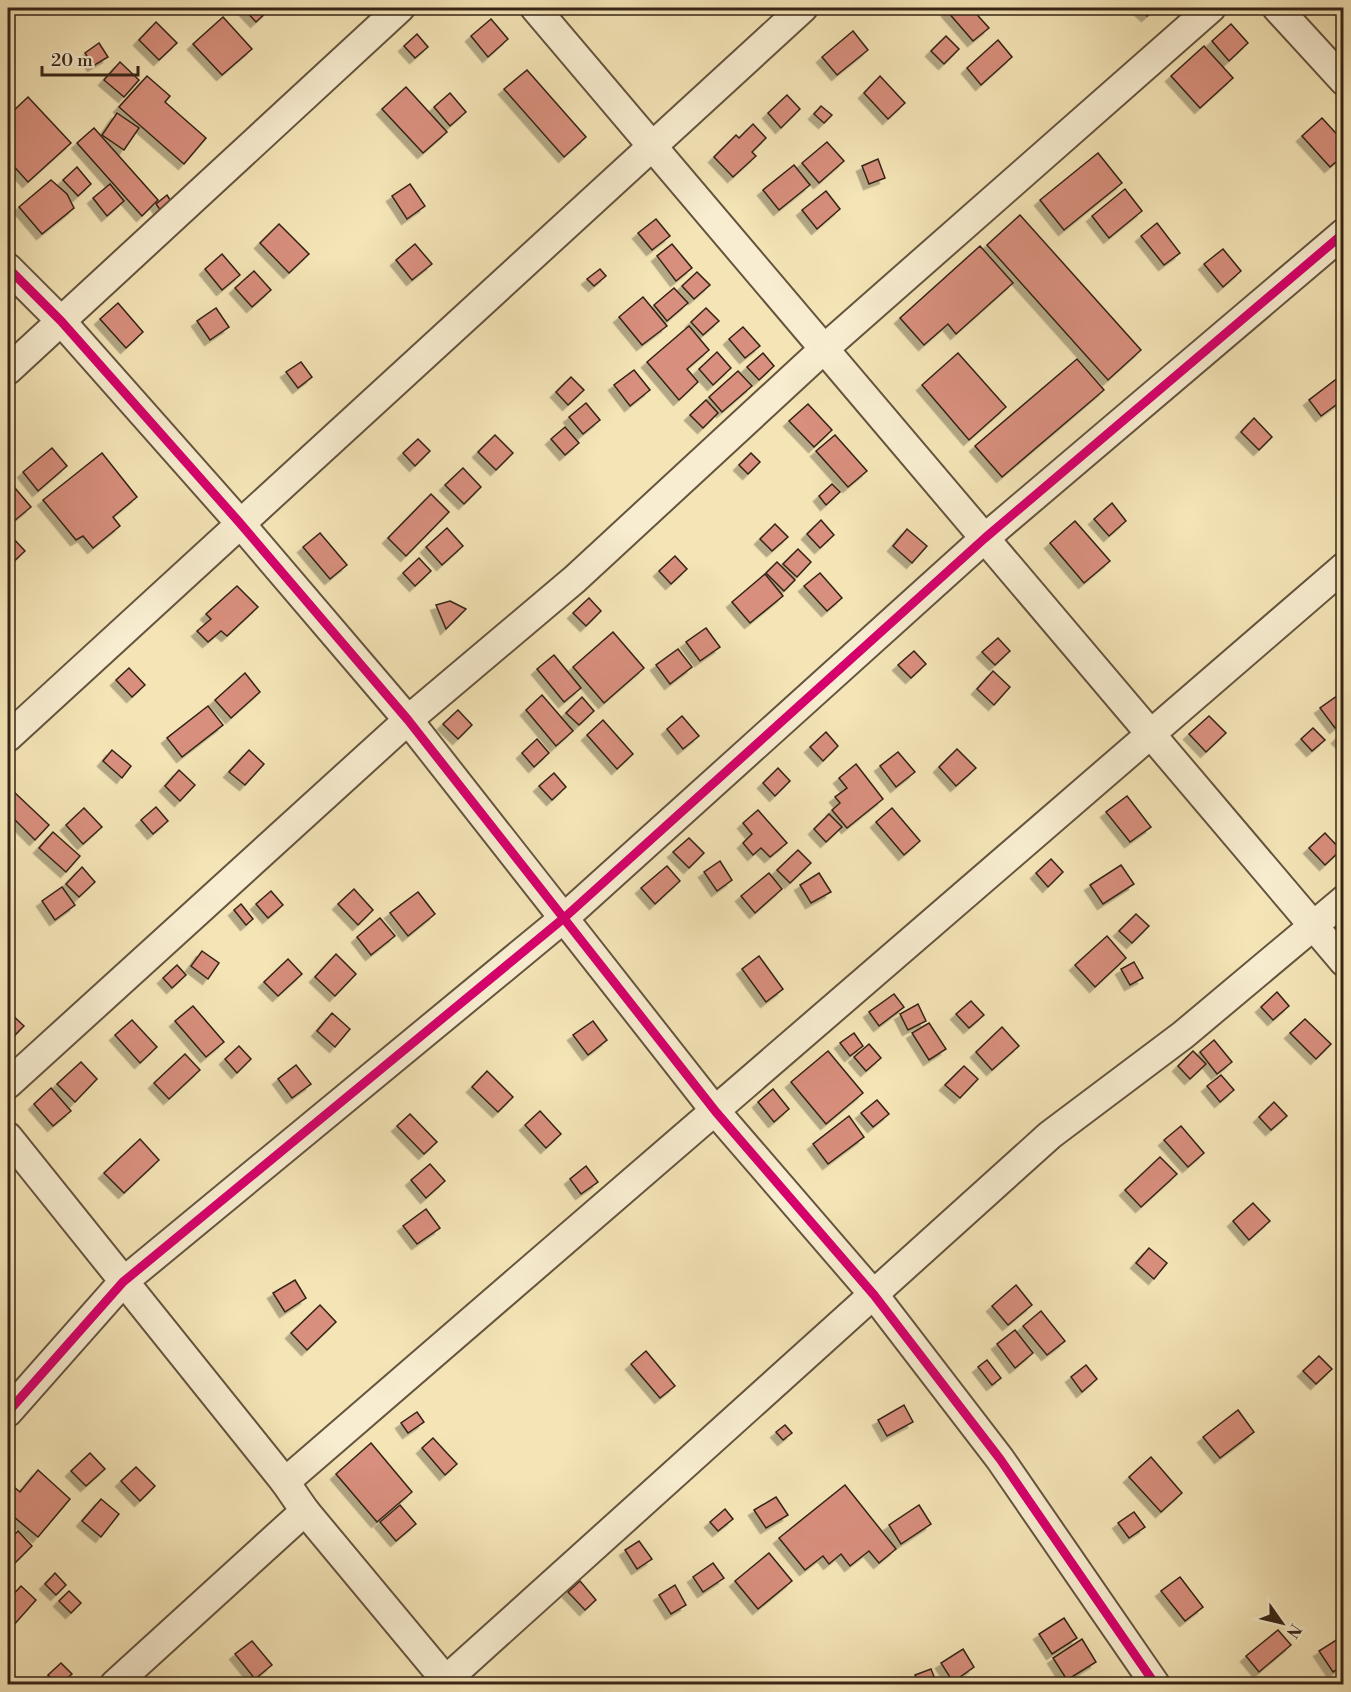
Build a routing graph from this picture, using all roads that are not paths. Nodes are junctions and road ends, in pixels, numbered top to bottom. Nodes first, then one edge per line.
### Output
1 (400, 8) edge
2 (536, 8) edge
3 (802, 8) edge
4 (1211, 8) edge
5 (1277, 8) edge
6 (1344, 81) edge
7 (651, 145) junction
8 (1344, 233) edge
9 (8, 268) edge
10 (61, 321) junction
11 (825, 348) junction
12 (8, 370) edge
13 (239, 522) junction
14 (985, 538) junction
15 (1344, 567) edge
16 (408, 720) junction
17 (1150, 733) junction
18 (8, 736) edge
19 (1344, 900) edge
20 (564, 918) junction
21 (1313, 927) junction
22 (1344, 962) edge
23 (8, 1084) edge
24 (716, 1112) junction
25 (8, 1137) edge
26 (123, 1282) junction
27 (874, 1295) junction
28 (8, 1412) edge
29 (285, 1482) junction
30 (305, 1511) junction
31 (447, 1682) edge
32 (1149, 1682) edge
33 (115, 1684) edge

1 - 10 street
2 - 7 street
3 - 7 street
4 - 11 street
5 - 6 street
7 - 11 street
7 - 13 street
8 - 14 street
9 - 10 street
10 - 12 street
10 - 13 street
11 - 14 street
11 - 16 street
13 - 16 street
13 - 18 street
14 - 17 street
14 - 20 street
15 - 17 street
16 - 20 street
16 - 23 street
17 - 21 street
17 - 24 street
19 - 21 street
20 - 24 street
20 - 26 street
21 - 22 street
21 - 27 street
24 - 27 street
24 - 29 street
25 - 26 street
26 - 28 street
26 - 29 street
27 - 31 street
27 - 32 street
29 - 30 street
30 - 31 street
30 - 33 street

